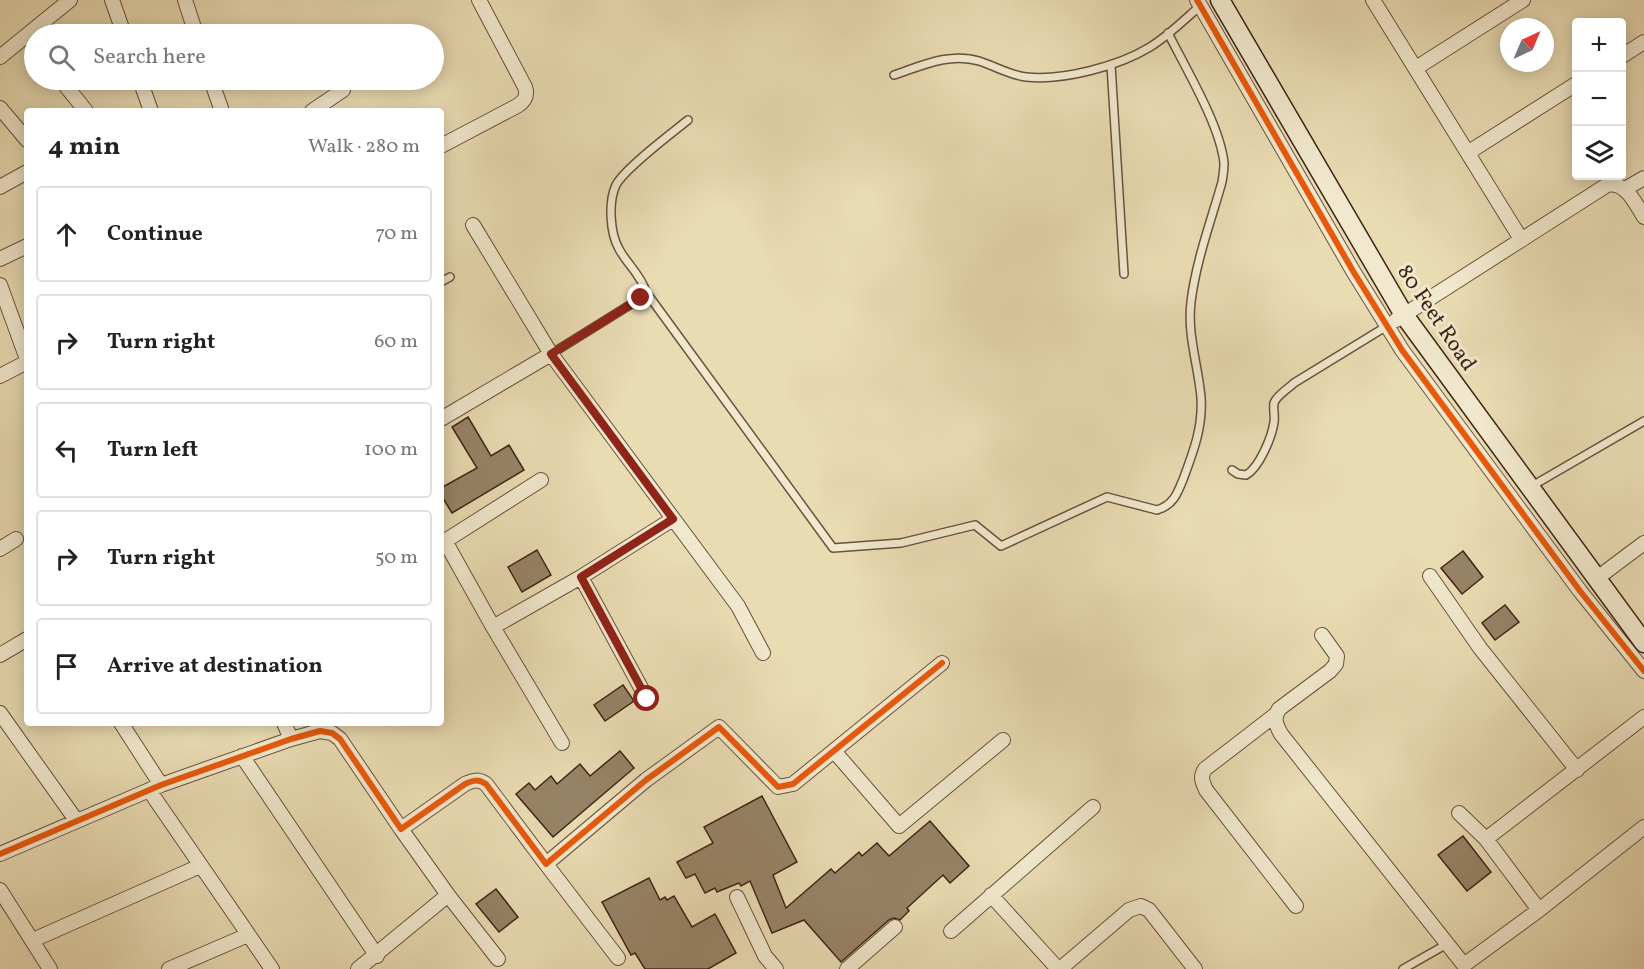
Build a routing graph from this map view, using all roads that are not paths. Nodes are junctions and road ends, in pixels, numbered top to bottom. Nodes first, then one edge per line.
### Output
1 (70, 0) edge
2 (112, 0) edge
3 (185, 0) edge
4 (479, 0) edge
5 (1220, 0) edge
6 (1373, 0) edge
7 (1523, 0) edge
8 (1198, 3) edge
9 (47, 24) edge
10 (120, 24) edge
11 (193, 24) edge
12 (1168, 33) junction
13 (1644, 42) edge
14 (24, 45) edge
15 (1626, 53) edge
16 (0, 57) edge
17 (1111, 64) junction
18 (1416, 68) junction
19 (894, 75) dead end
20 (1572, 87) edge
21 (69, 90) edge
22 (144, 90) edge
23 (215, 90) edge
24 (343, 90) dead end
25 (0, 108) edge
26 (84, 108) edge
27 (150, 108) edge
28 (221, 108) edge
29 (316, 108) edge
30 (688, 120) dead end
31 (24, 136) edge
32 (444, 144) edge
33 (1469, 152) junction
34 (24, 174) edge
35 (1644, 178) edge
36 (0, 187) edge
37 (1625, 189) junction
38 (1644, 217) edge
39 (473, 225) dead end
40 (1521, 239) junction
41 (24, 247) edge
42 (0, 259) edge
43 (1124, 274) dead end
44 (450, 276) dead end
45 (444, 280) edge
46 (0, 285) edge
47 (646, 292) junction
48 (1404, 315) junction
49 (1387, 326) junction
50 (24, 353) edge
51 (551, 354) junction
52 (24, 363) edge
53 (0, 376) edge
54 (444, 417) edge
55 (1644, 421) edge
56 (1232, 470) dead end
57 (542, 480) dead end
58 (1529, 487) junction
59 (673, 519) junction
60 (16, 539) dead end
61 (444, 541) edge
62 (1644, 543) edge
63 (444, 544) edge
64 (0, 549) edge
65 (1430, 576) dead end
66 (581, 577) junction
67 (1596, 579) junction
68 (493, 627) junction
69 (1322, 635) dead end
70 (24, 641) edge
71 (1644, 643) edge
72 (763, 653) dead end
73 (0, 655) edge
74 (942, 663) dead end
75 (1644, 671) edge
76 (647, 699) dead end
77 (0, 714) edge
78 (1275, 715) junction
79 (1644, 717) edge
80 (123, 726) edge
81 (285, 726) edge
82 (291, 739) junction
83 (1003, 740) dead end
84 (562, 743) dead end
85 (834, 751) junction
86 (242, 756) junction
87 (1577, 770) junction
88 (155, 787) junction
89 (1093, 807) dead end
90 (1459, 813) dead end
91 (76, 820) junction
92 (1644, 827) edge
93 (401, 829) junction
94 (1486, 839) junction
95 (0, 854) edge
96 (546, 864) junction
97 (200, 866) junction
98 (0, 890) edge
99 (448, 895) junction
100 (992, 895) junction
101 (737, 897) dead end
102 (1296, 906) dead end
103 (1539, 910) junction
104 (895, 927) dead end
105 (951, 931) dead end
106 (249, 935) junction
107 (33, 940) junction
108 (1448, 944) junction
109 (376, 956) junction
110 (618, 958) dead end
111 (498, 959) dead end
112 (50, 969) edge
113 (169, 969) edge
114 (272, 969) edge
115 (358, 969) edge
116 (776, 969) edge
117 (847, 969) edge
118 (1059, 969) edge
119 (1195, 969) edge
120 (1402, 969) edge

1 - 9 street
2 - 10 street
3 - 11 street
4 - 32 street
5 - 48 street, 80 Feet Road
6 - 18 street
7 - 18 street
8 - 12 lane
8 - 49 street
12 - 17 lane
12 - 47 lane
13 - 15 street
14 - 16 street
17 - 19 lane
17 - 43 lane
18 - 33 street
20 - 33 street
21 - 26 street
22 - 27 street
23 - 28 street
24 - 29 street
25 - 31 street
30 - 47 lane
33 - 40 street
34 - 36 street
35 - 37 street
37 - 38 street
37 - 40 street
39 - 51 street
40 - 48 street
41 - 42 street
44 - 45 lane
46 - 50 street
47 - 51 lane
48 - 49 street
48 - 58 street, 80 Feet Road
49 - 56 lane
49 - 75 street
51 - 54 street
51 - 59 street
52 - 53 street
55 - 58 lane
57 - 61 street
58 - 67 street, 80 Feet Road
59 - 66 street
59 - 72 street
60 - 64 street
62 - 67 street
63 - 68 street
65 - 87 street
66 - 68 street
66 - 76 street
67 - 71 street, 80 Feet Road
68 - 84 street
69 - 78 street
70 - 73 street
74 - 85 street
77 - 91 street
78 - 102 street
78 - 108 street
79 - 87 street
80 - 88 street
81 - 82 street
82 - 86 street
82 - 93 street
83 - 85 street
85 - 96 street
86 - 88 street
86 - 109 street
87 - 94 street
88 - 91 street
88 - 97 street
89 - 100 street
90 - 94 street
91 - 95 street
92 - 103 street
93 - 96 street
93 - 99 street
94 - 103 street
96 - 110 street
97 - 106 street
97 - 107 street
98 - 107 street
99 - 109 street
99 - 111 street
100 - 105 street
100 - 118 street
101 - 116 street
103 - 108 street
104 - 117 street
106 - 113 street
106 - 114 street
107 - 112 street
108 - 120 lane
109 - 115 street
118 - 119 street

